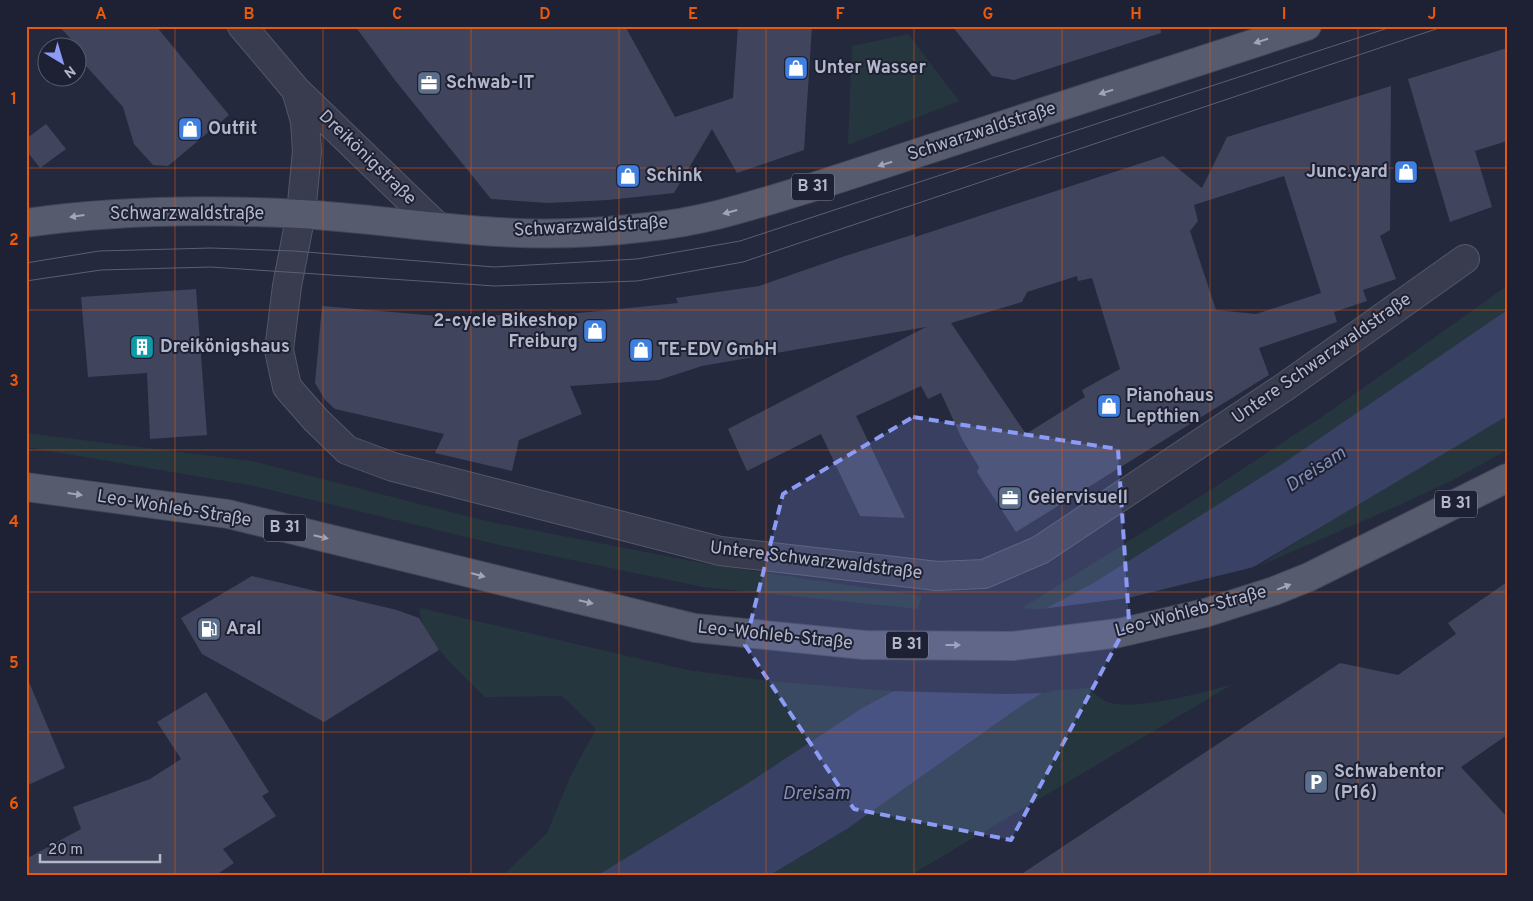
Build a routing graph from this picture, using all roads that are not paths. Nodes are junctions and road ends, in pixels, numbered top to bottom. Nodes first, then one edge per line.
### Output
1 (242, 26) edge
2 (1307, 26) edge
3 (296, 90) junction
4 (301, 214) junction
5 (26, 223) edge
6 (438, 227) junction
7 (1465, 258) dead end
8 (1507, 478) edge
9 (26, 487) edge

1 - 3 street, Dreikönigstraße
2 -> 6 main road, Schwarzwaldstraße / B 31
3 - 4 street, Dreikönigstraße
3 - 6 street, Dreikönigstraße
4 -> 5 main road, Schwarzwaldstraße / B 31
4 - 6 main road, Schwarzwaldstraße / B 31
4 - 7 street, Untere Schwarzwaldstraße
9 -> 8 main road, Leo-Wohleb-Straße / B 31

